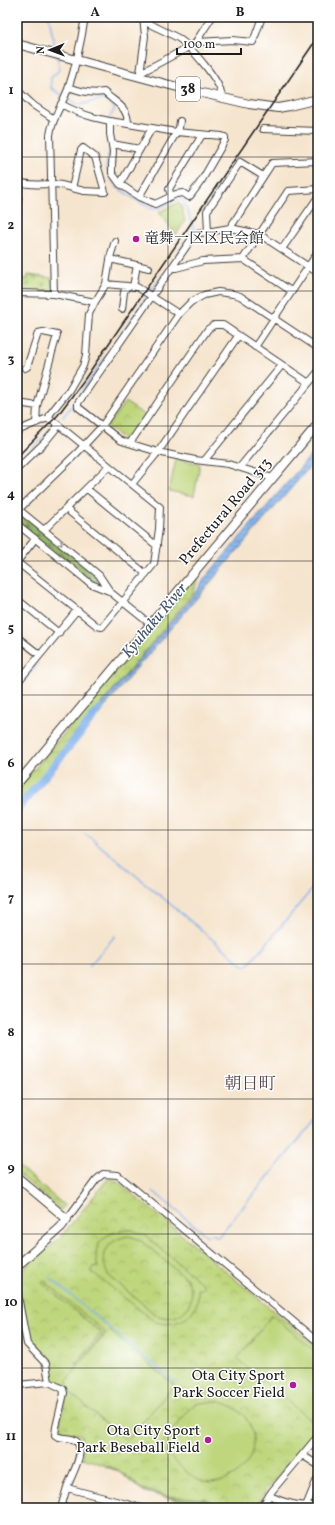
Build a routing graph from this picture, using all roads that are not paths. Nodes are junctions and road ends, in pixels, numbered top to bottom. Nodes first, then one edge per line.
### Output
1 (85, 17) edge
2 (212, 17) edge
3 (262, 17) edge
4 (143, 19) edge
5 (198, 42) junction
6 (17, 44) edge
7 (189, 48) junction
8 (77, 60) junction
9 (140, 74) junction
10 (69, 87) junction
11 (17, 90) edge
12 (221, 97) junction
13 (318, 99) edge
14 (61, 104) junction
15 (54, 119) junction
16 (110, 121) junction
17 (180, 121) dead end
18 (128, 124) junction
19 (152, 128) junction
20 (263, 129) dead end
21 (318, 131) edge
22 (176, 132) junction
23 (202, 134) junction
24 (112, 144) junction
25 (140, 149) junction
26 (318, 161) edge
27 (263, 176) junction
28 (18, 180) edge
29 (51, 184) junction
30 (120, 184) junction
31 (72, 188) junction
32 (318, 189) edge
33 (171, 196) junction
34 (139, 197) junction
35 (318, 197) edge
36 (17, 222) edge
37 (230, 228) junction
38 (208, 232) junction
39 (259, 234) junction
40 (115, 241) dead end
41 (282, 249) junction
42 (318, 252) edge
43 (110, 259) junction
44 (243, 259) junction
45 (137, 265) junction
46 (308, 267) junction
47 (149, 268) dead end
48 (172, 268) junction
49 (318, 274) edge
50 (106, 284) junction
51 (130, 286) junction
52 (291, 291) junction
53 (17, 294) edge
54 (54, 294) junction
55 (152, 296) junction
56 (95, 302) junction
57 (122, 309) dead end
58 (179, 314) junction
59 (274, 318) junction
60 (238, 336) junction
61 (255, 347) junction
62 (318, 348) edge
63 (282, 365) junction
64 (25, 368) dead end
65 (318, 372) edge
66 (309, 383) junction
67 (18, 403) dead end
68 (37, 406) junction
69 (49, 418) junction
70 (36, 423) junction
71 (318, 424) edge
72 (59, 425) junction
73 (102, 426) junction
74 (17, 431) edge
75 (130, 443) junction
76 (84, 446) junction
77 (158, 452) junction
78 (204, 461) junction
79 (109, 466) junction
80 (240, 467) junction
81 (17, 469) edge
82 (273, 478) junction
83 (132, 484) junction
84 (87, 489) junction
85 (66, 509) junction
86 (18, 510) edge
87 (17, 524) edge
88 (44, 530) junction
89 (35, 539) junction
90 (157, 546) junction
91 (17, 562) edge
92 (146, 574) junction
93 (109, 591) junction
94 (17, 599) edge
95 (124, 602) junction
96 (77, 610) junction
97 (150, 624) junction
98 (59, 633) junction
99 (17, 637) edge
100 (40, 655) junction
101 (17, 683) edge
102 (17, 784) edge
103 (17, 1177) edge
104 (67, 1219) junction
105 (17, 1261) edge
106 (17, 1266) edge
107 (17, 1291) edge
108 (318, 1342) edge
109 (49, 1382) junction
110 (17, 1384) edge
111 (318, 1436) edge
112 (302, 1455) junction
113 (318, 1465) edge
114 (318, 1477) edge
115 (67, 1488) junction
116 (269, 1495) junction
117 (306, 1506) junction
118 (318, 1506) edge
119 (61, 1508) edge
120 (142, 1508) edge
121 (261, 1508) edge

1 - 8 street
2 - 5 street
3 - 5 street
4 - 7 street
4 - 9 street
5 - 7 street
6 - 8 main road, 38
7 - 9 street
7 - 12 street
8 - 9 main road, 38
8 - 10 street
9 - 12 main road, 38
10 - 14 street
10 - 18 street
11 - 15 street
12 - 13 main road, 38
14 - 15 street
14 - 16 street
15 - 29 street
16 - 18 street
16 - 24 street
17 - 22 street
18 - 19 street
19 - 22 street
19 - 25 street
20 - 21 street
22 - 23 street
22 - 34 street
23 - 33 street
23 - 33 street
24 - 25 street
24 - 30 street
25 - 30 street
26 - 27 street
27 - 37 street
27 - 38 street
28 - 29 street
28 - 36 street
29 - 31 street
29 - 54 street
30 - 34 street
31 - 31 street
32 - 39 street
33 - 34 street
35 - 41 street
37 - 38 street
37 - 39 street
38 - 48 street
39 - 41 street
39 - 44 street
40 - 43 street
41 - 46 street
42 - 46 street
43 - 45 street
43 - 50 street
44 - 48 street
44 - 52 street
45 - 47 street
45 - 51 street
46 - 49 street
46 - 52 street
48 - 55 street
50 - 51 street
50 - 56 street
51 - 55 street
51 - 57 street
52 - 59 street
53 - 54 street
54 - 56 street
55 - 58 street
55 - 73 street
56 - 69 street
58 - 59 street
58 - 73 street
59 - 61 street
59 - 62 street
60 - 61 street
60 - 75 street
60 - 77 street
61 - 63 street
63 - 66 street
63 - 78 street
64 - 68 street
65 - 66 street
66 - 80 street
67 - 68 street
68 - 70 street
69 - 70 street
69 - 72 street
70 - 74 street
71 - 82 main road, Prefectural Road 313
72 - 76 street
72 - 81 street
73 - 75 street
73 - 76 street
75 - 77 street
76 - 79 street
76 - 86 street
77 - 78 street
77 - 83 street
78 - 80 street
79 - 83 street
79 - 84 street
80 - 82 street
82 - 97 main road, Prefectural Road 313
83 - 90 street
84 - 85 street
84 - 90 street
85 - 88 street
85 - 92 street
86 - 88 street
87 - 89 street
88 -> 93 street
89 - 91 street
89 - 93 street
90 - 92 street
91 - 96 street
92 - 95 street
93 - 95 street
94 - 98 street
95 - 96 street
95 - 97 street
96 - 98 street
97 - 102 main road, Prefectural Road 313
98 - 100 street
99 - 100 street
100 - 101 street
103 - 104 main road
104 - 105 main road
104 - 106 main road
104 - 108 street
107 - 109 street
109 - 110 street
109 - 115 street
111 - 112 street
112 - 113 street
112 - 116 street
114 - 117 street
115 - 119 street
115 - 120 street
116 - 117 street
116 - 121 street
117 - 118 street

